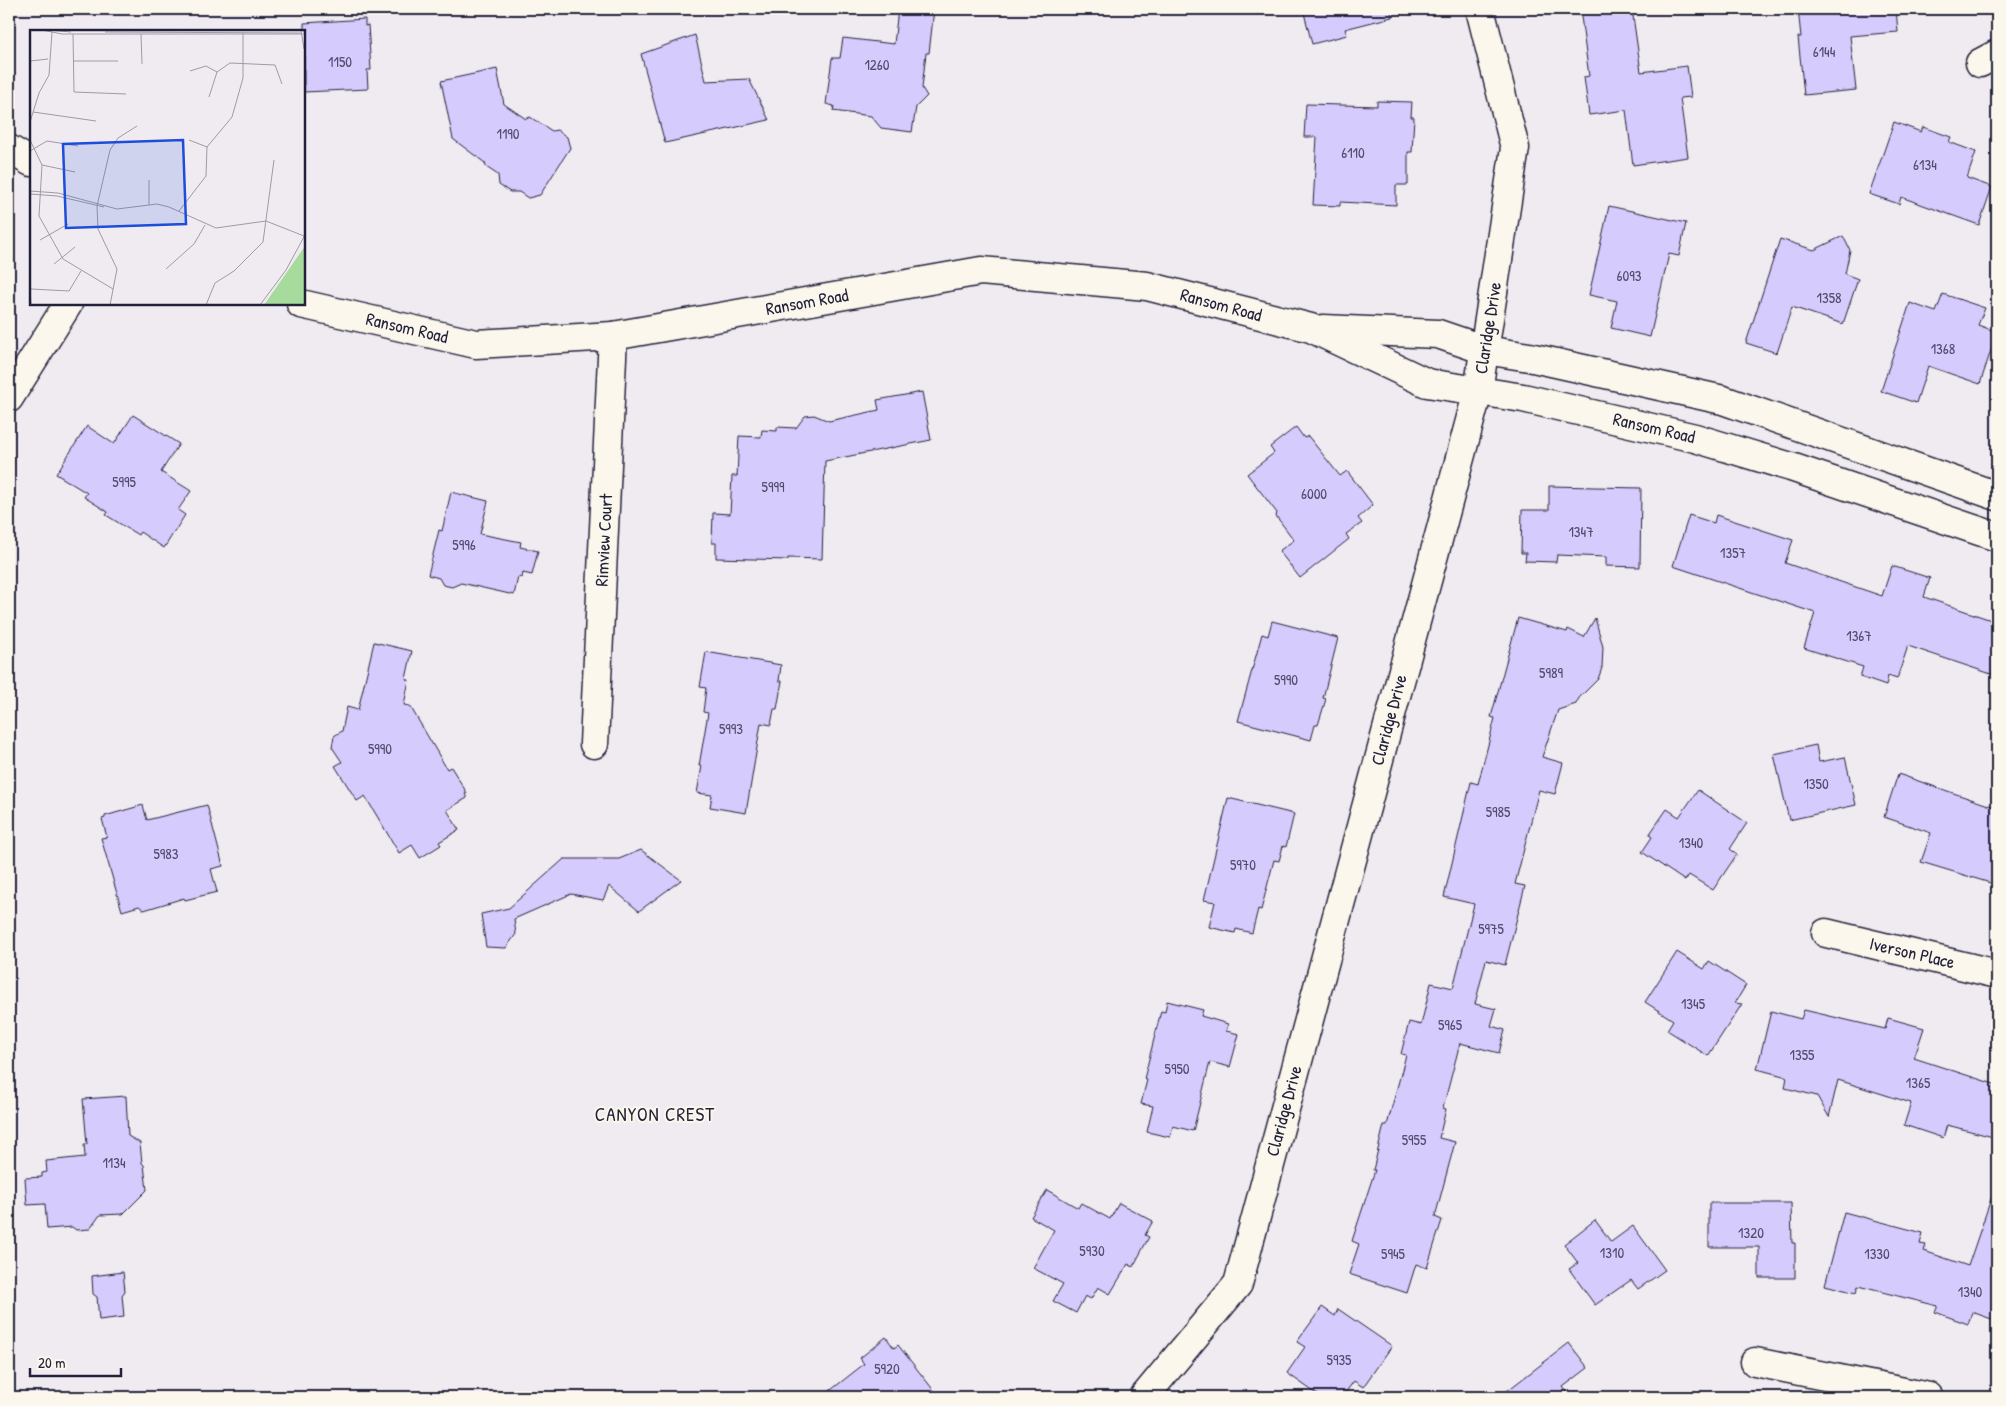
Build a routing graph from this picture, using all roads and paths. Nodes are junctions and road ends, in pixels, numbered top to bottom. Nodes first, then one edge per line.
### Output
1 (1480, 9) edge
2 (9, 149) edge
3 (30, 161) edge
4 (67, 305) edge
5 (305, 305) edge
6 (1311, 328) junction
7 (614, 336) junction
8 (1485, 350) junction
9 (1478, 391) junction
10 (9, 398) edge
11 (1997, 496) edge
12 (1997, 537) edge
13 (594, 744) dead end
14 (1826, 933) dead end
15 (1997, 974) edge
16 (1755, 1362) dead end
17 (1144, 1397) edge
18 (1929, 1397) edge

1 - 8 street, Claridge Drive
2 - 3 street
4 - 10 street
5 - 7 street, Ransom Road
6 - 7 street, Ransom Road
6 - 8 street, Ransom Road
6 - 9 street, Ransom Road
7 - 13 street, Rimview Court
8 - 9 street, Claridge Drive
8 - 11 street, Ransom Road
9 - 12 street, Ransom Road
9 - 17 street, Claridge Drive
14 - 15 street, Iverson Place
16 - 18 street

